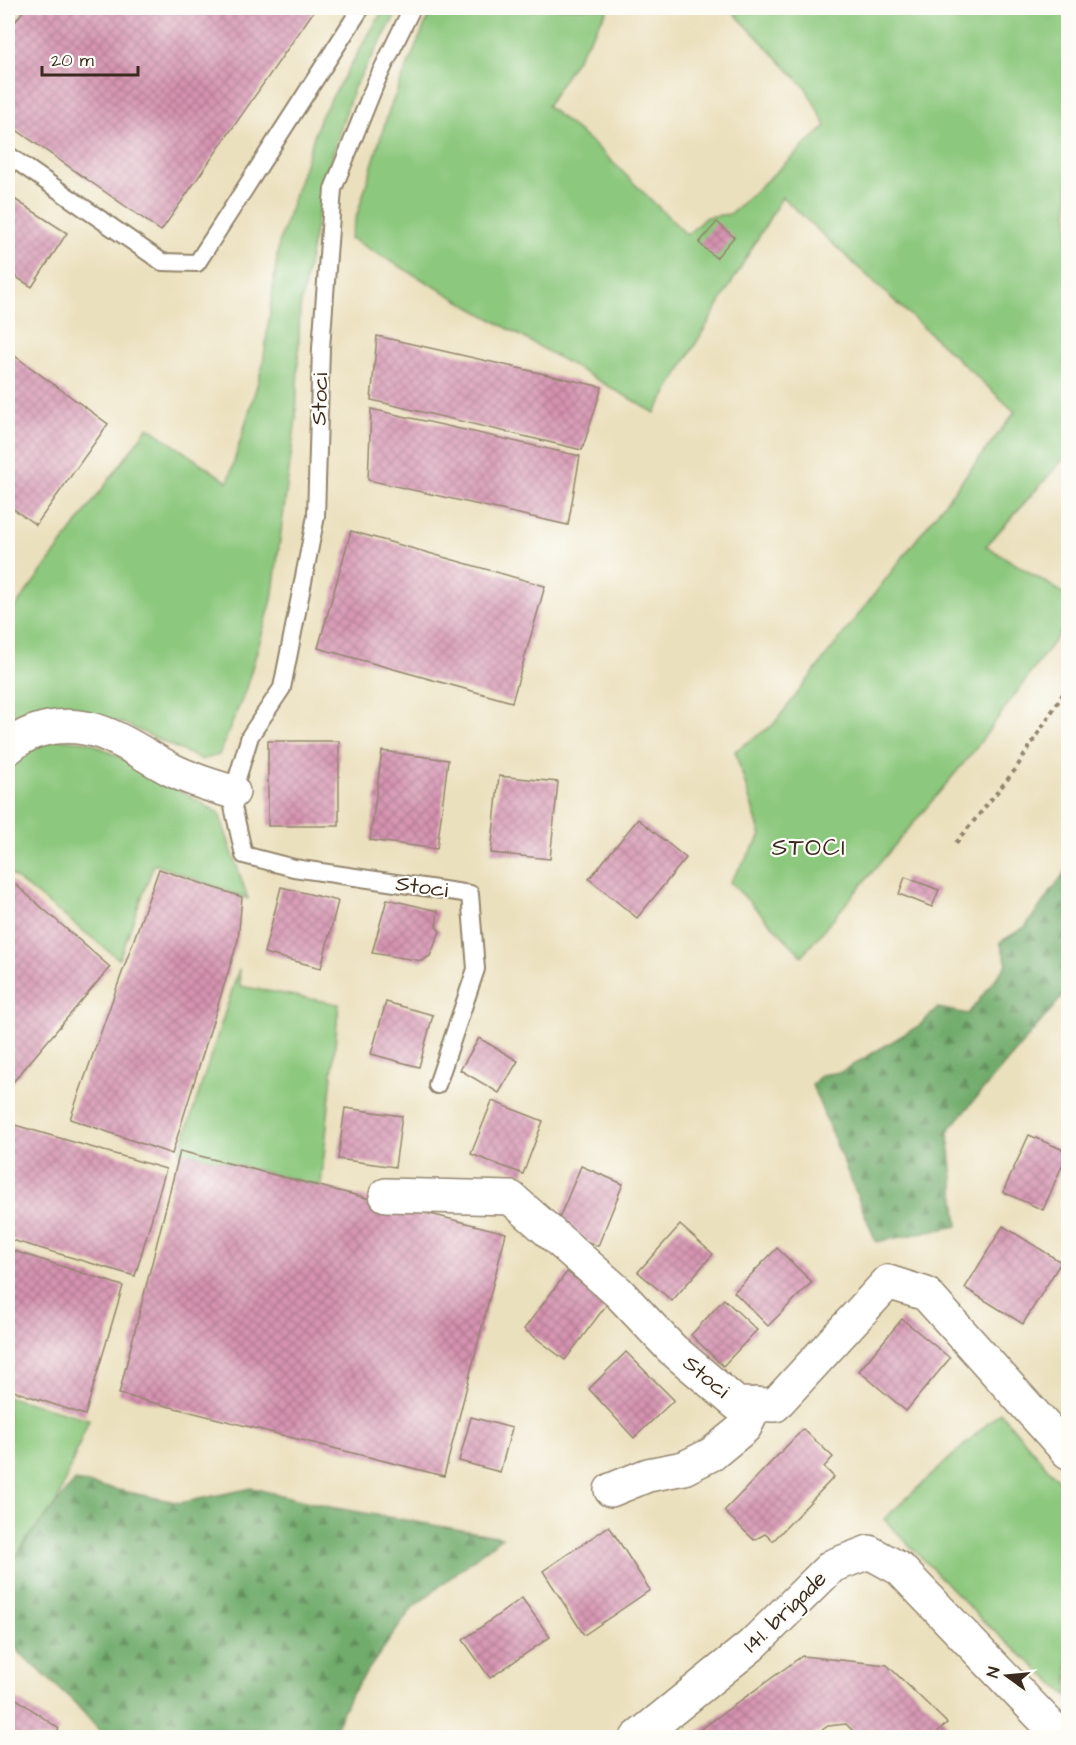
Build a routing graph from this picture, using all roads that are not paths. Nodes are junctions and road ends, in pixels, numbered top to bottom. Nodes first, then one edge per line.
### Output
1 (361, 8) edge
2 (412, 8) edge
3 (8, 155) edge
4 (8, 748) edge
5 (233, 792) junction
6 (437, 1085) dead end
7 (386, 1195) dead end
8 (756, 1404) junction
9 (1068, 1452) edge
10 (611, 1490) dead end
11 (637, 1737) edge
12 (1062, 1737) edge

1 - 3 lane
2 - 5 lane, Stoci
4 - 5 street
5 - 6 lane, Stoci
7 - 8 street, Stoci
8 - 9 street, Stoci
8 - 10 street
11 - 12 street, 141. brigade

